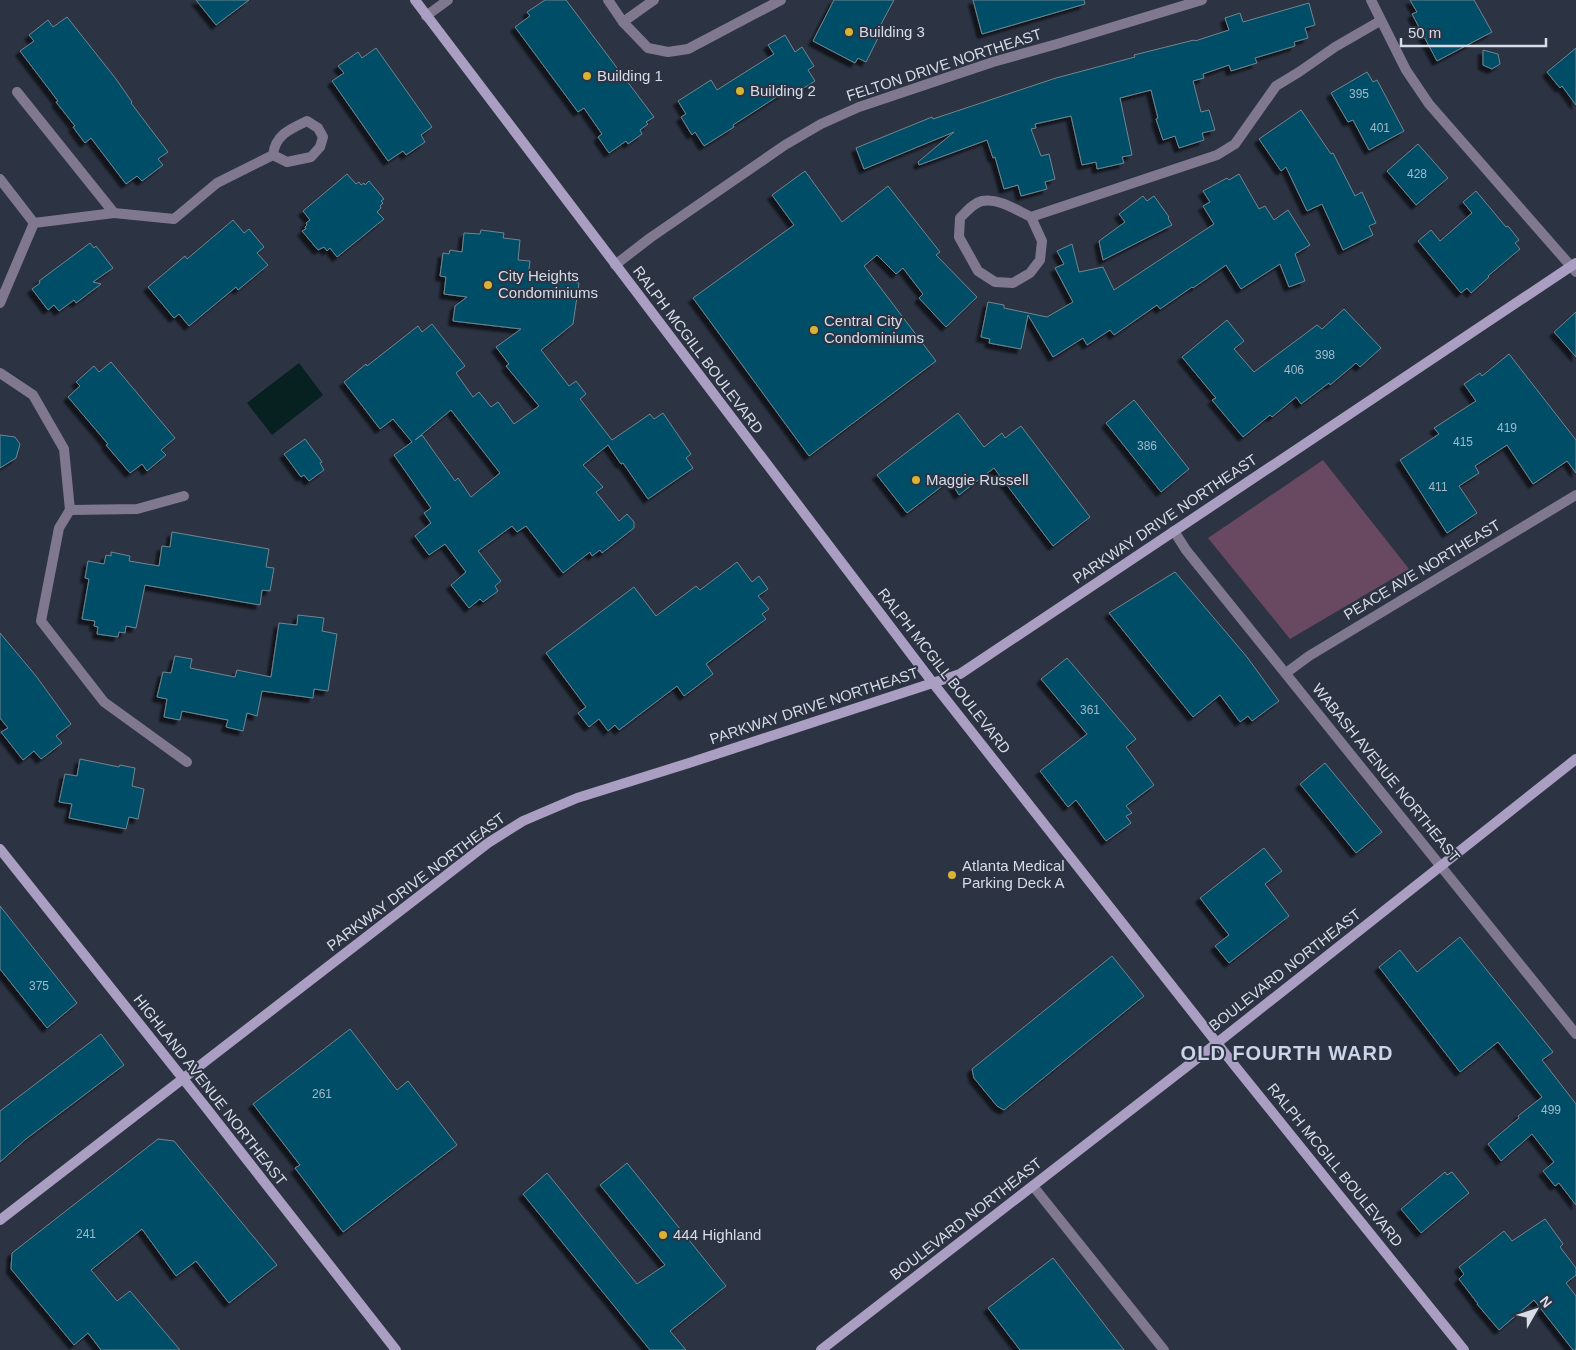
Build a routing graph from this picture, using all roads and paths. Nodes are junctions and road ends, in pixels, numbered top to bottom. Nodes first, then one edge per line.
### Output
1 (414, 0) edge
2 (448, 0) edge
3 (608, 0) edge
4 (654, 0) edge
5 (781, 0) edge
6 (1202, 0) edge
7 (1371, 0) edge
8 (1180, 3) edge
9 (426, 16) junction
10 (1380, 21) junction
11 (623, 22) junction
12 (17, 92) dead end
13 (272, 155) junction
14 (0, 179) edge
15 (114, 214) junction
16 (1031, 217) junction
17 (34, 223) junction
18 (615, 265) junction
19 (1574, 267) edge
20 (0, 303) edge
21 (0, 372) edge
22 (1576, 495) edge
23 (184, 496) dead end
24 (70, 510) junction
25 (1174, 531) junction
26 (1286, 674) junction
27 (933, 683) junction
28 (1576, 759) edge
29 (187, 762) dead end
30 (0, 849) edge
31 (1442, 866) junction
32 (1576, 1034) edge
33 (1217, 1043) junction
34 (183, 1078) junction
35 (1033, 1186) junction
36 (0, 1220) edge
37 (396, 1350) edge
38 (821, 1350) edge
39 (1164, 1350) edge
40 (1464, 1350) edge

1 - 9 main road, RALPH MCGILL BOULEVARD
2 - 9 street
3 - 11 street
4 - 11 street
5 - 11 street
6 - 8 street, FELTON DRIVE NORTHEAST
7 - 10 street
8 - 18 street, FELTON DRIVE NORTHEAST
9 - 18 main road, RALPH MCGILL BOULEVARD
10 - 16 street
10 - 19 street
12 - 15 street
13 - 13 street
13 - 15 street
14 - 17 street
15 - 17 street
16 - 16 street
17 - 20 street
18 - 27 main road, RALPH MCGILL BOULEVARD
19 - 25 main road, PARKWAY DRIVE NORTHEAST
21 - 24 street
22 - 26 street, PEACE AVE NORTHEAST
23 - 24 street
24 - 29 street
25 - 26 street, WABASH AVENUE NORTHEAST
25 - 27 main road, PARKWAY DRIVE NORTHEAST
26 - 31 street, WABASH AVENUE NORTHEAST
27 - 33 main road, RALPH MCGILL BOULEVARD
27 - 34 main road, PARKWAY DRIVE NORTHEAST
28 - 31 main road, BOULEVARD NORTHEAST
30 - 34 main road, HIGHLAND AVENUE NORTHEAST
31 - 32 street, WABASH AVENUE NORTHEAST
31 - 33 main road, BOULEVARD NORTHEAST
33 - 35 main road, BOULEVARD NORTHEAST
33 - 40 main road, RALPH MCGILL BOULEVARD
34 - 36 main road, PARKWAY DRIVE NORTHEAST
34 - 37 main road, HIGHLAND AVENUE NORTHEAST
35 - 38 main road, BOULEVARD NORTHEAST
35 - 39 street

